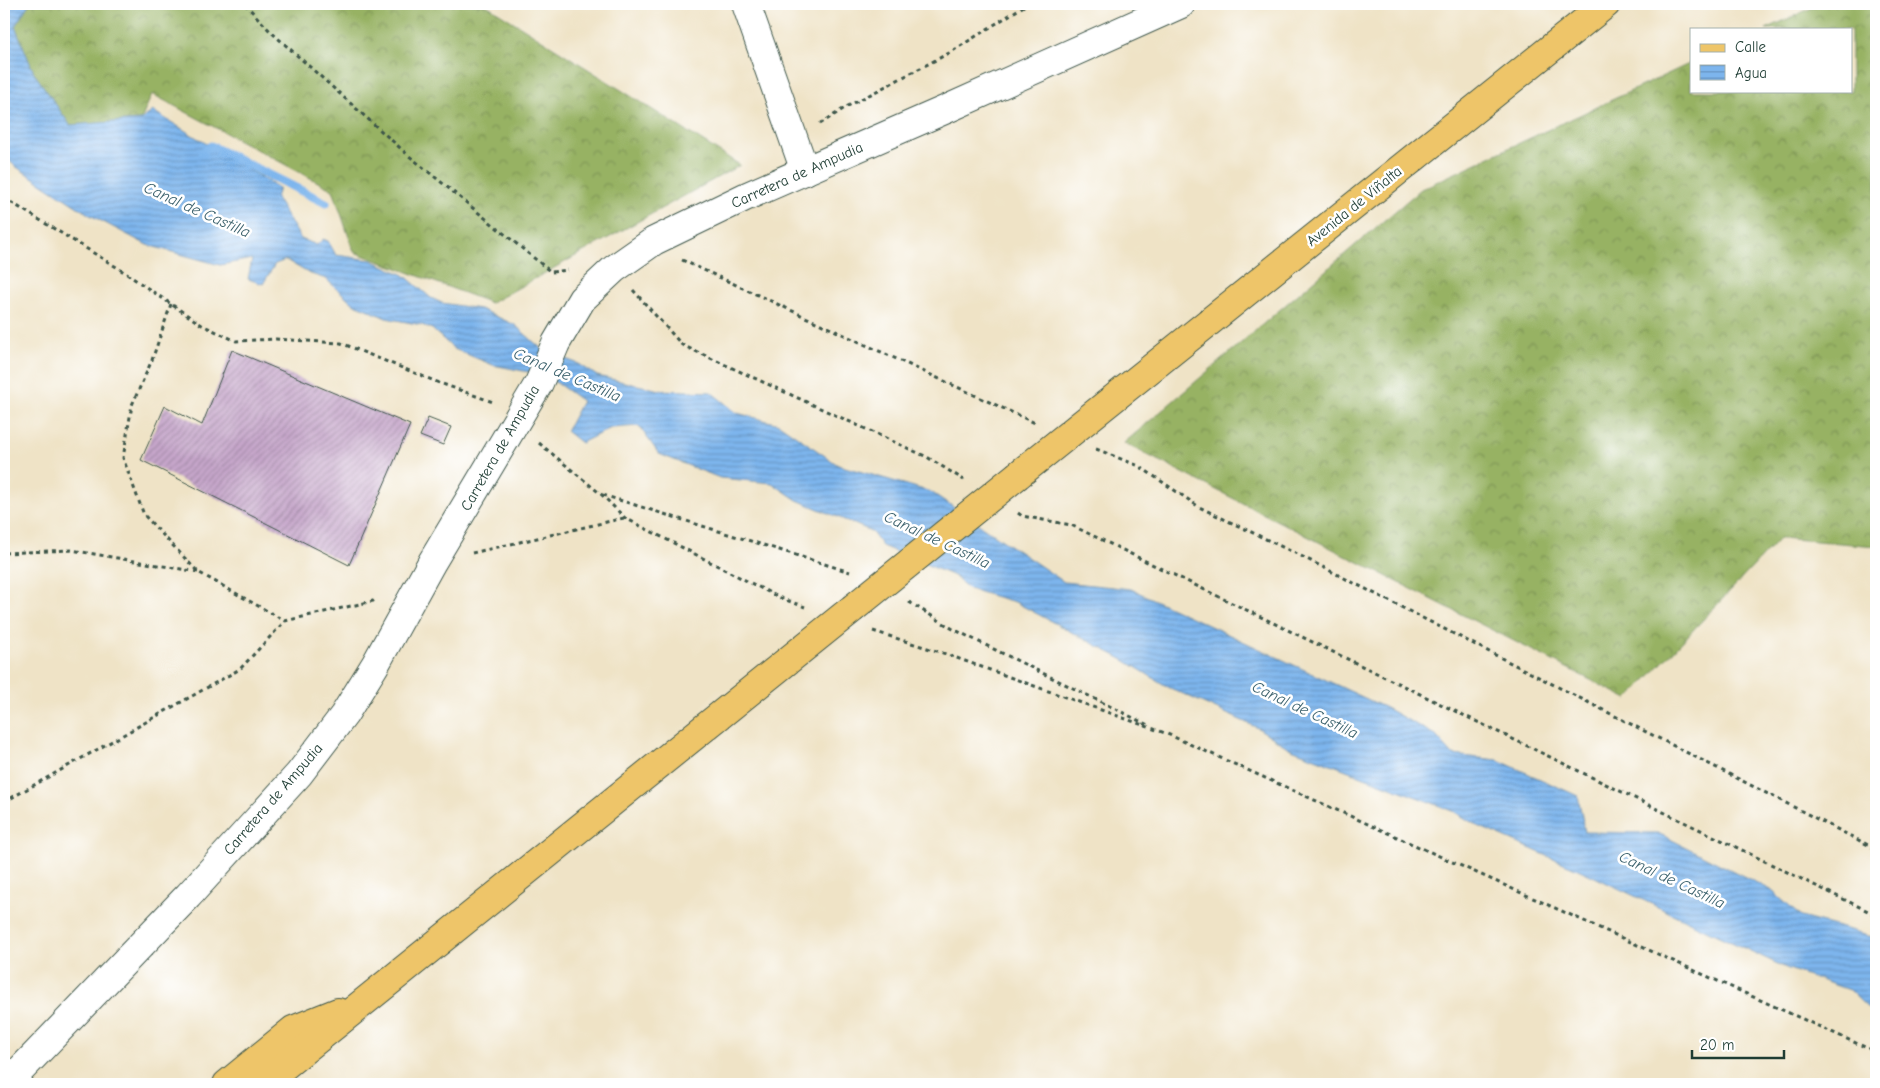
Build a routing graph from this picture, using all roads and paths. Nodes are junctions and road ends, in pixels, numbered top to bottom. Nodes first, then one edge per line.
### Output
1 (245, 4) edge
2 (746, 4) edge
3 (1027, 4) edge
4 (1181, 4) edge
5 (1606, 4) edge
6 (794, 140) junction
7 (805, 171) junction
8 (4, 198) edge
9 (676, 257) dead end
10 (614, 269) junction
11 (551, 272) dead end
12 (171, 304) junction
13 (516, 421) junction
14 (1066, 438) junction
15 (966, 482) dead end
16 (1014, 511) dead end
17 (624, 518) junction
18 (4, 553) edge
19 (432, 562) junction
20 (198, 572) junction
21 (380, 596) dead end
22 (845, 614) junction
23 (284, 621) junction
24 (4, 802) edge
25 (1876, 849) edge
26 (1876, 915) edge
27 (362, 1002) junction
28 (1876, 1052) edge
29 (286, 1073) edge
30 (7, 1084) edge
31 (227, 1084) edge
32 (262, 1084) edge

1 - 11 path
2 - 6 street
3 - 6 path
4 - 7 street, Carretera de Ampudia
5 - 14 main road, Avenida de Viñalta
6 - 7 street
7 - 10 street, Carretera de Ampudia
8 - 12 path
9 - 14 path
10 - 13 street, Carretera de Ampudia
10 - 15 path
12 - 13 path
12 - 20 path
13 - 17 path
13 - 19 street, Carretera de Ampudia
14 - 22 main road, Avenida de Viñalta, bridge
14 - 25 path
16 - 26 path
17 - 19 path
17 - 22 path
18 - 20 path
19 - 30 street, Carretera de Ampudia
20 - 23 path
21 - 23 path
22 - 27 main road, Avenida de Viñalta
22 - 28 path
23 - 24 path
27 - 29 main road, Avenida de Viñalta
27 - 31 main road
29 - 32 main road, Avenida de Viñalta

